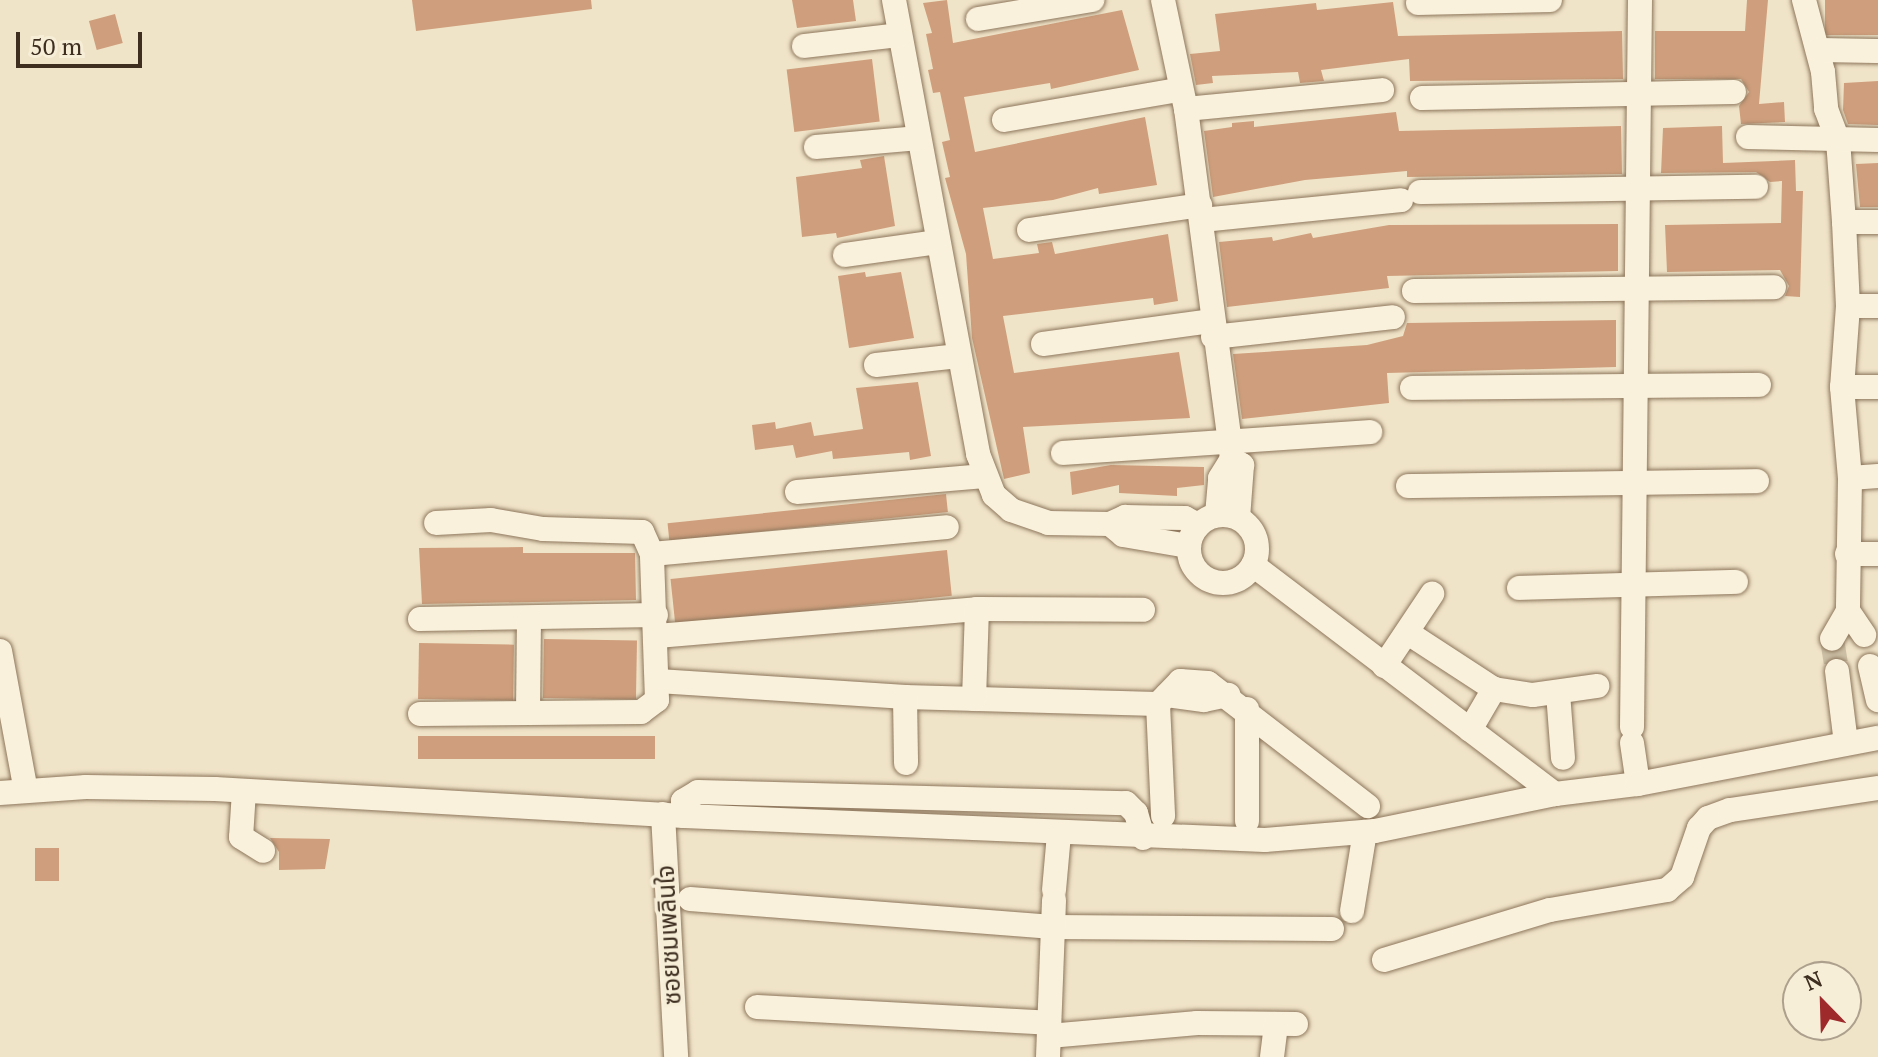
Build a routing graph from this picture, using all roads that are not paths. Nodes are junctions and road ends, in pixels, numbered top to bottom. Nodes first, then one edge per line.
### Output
1 (894, 0) edge
2 (1092, 0) edge
3 (1550, 0) edge
4 (1640, 0) edge
5 (1804, 0) edge
6 (1167, 1) edge
7 (1418, 3) dead end
8 (978, 19) dead end
9 (899, 35) junction
10 (804, 46) dead end
11 (1818, 50) junction
12 (1878, 51) edge
13 (1382, 90) dead end
14 (1639, 92) junction
15 (1734, 92) dead end
16 (1422, 98) dead end
17 (1182, 99) junction
18 (1004, 120) dead end
19 (1748, 137) dead end
20 (919, 138) junction
21 (1838, 140) junction
22 (1878, 140) edge
23 (816, 147) dead end
24 (1756, 187) dead end
25 (1640, 189) junction
26 (1201, 213) junction
27 (1844, 222) junction
28 (1878, 222) edge
29 (1029, 230) dead end
30 (938, 242) junction
31 (845, 255) dead end
32 (1640, 286) junction
33 (1774, 287) dead end
34 (1414, 291) dead end
35 (1848, 306) junction
36 (1878, 306) edge
37 (1393, 317) dead end
38 (1211, 329) junction
39 (1043, 344) dead end
40 (959, 356) junction
41 (876, 365) dead end
42 (1759, 385) dead end
43 (1842, 387) junction
44 (1878, 387) edge
45 (1412, 388) dead end
46 (1638, 389) junction
47 (1370, 432) dead end
48 (1231, 451) junction
49 (1063, 453) dead end
50 (984, 476) junction
51 (1878, 476) edge
52 (1850, 478) junction
53 (1757, 481) dead end
54 (1635, 485) junction
55 (1408, 486) dead end
56 (797, 492) dead end
57 (436, 523) dead end
58 (1211, 526) junction
59 (947, 527) dead end
60 (652, 554) junction
61 (1847, 554) junction
62 (1878, 554) edge
63 (1253, 565) junction
64 (1736, 582) dead end
65 (1632, 584) junction
66 (1519, 588) dead end
67 (1432, 594) dead end
68 (977, 609) junction
69 (1143, 610) dead end
70 (1848, 611) junction
71 (420, 619) dead end
72 (529, 619) junction
73 (656, 626) junction
74 (1408, 633) junction
75 (1864, 635) dead end
76 (1832, 639) tunnel mouth
77 (0, 651) edge
78 (1384, 666) junction
79 (1870, 666) dead end
80 (1837, 671) tunnel mouth
81 (658, 681) junction
82 (1597, 686) dead end
83 (1494, 689) junction
84 (1558, 693) junction
85 (905, 697) junction
86 (974, 699) junction
87 (1163, 699) junction
88 (1878, 700) edge
89 (1238, 702) junction
90 (528, 713) junction
91 (420, 714) dead end
92 (6, 726) edge
93 (1470, 730) junction
94 (1878, 738) edge
95 (1846, 743) junction
96 (1563, 758) dead end
97 (1807, 775) junction
98 (906, 781) junction
99 (1638, 784) junction
100 (1878, 788) edge
101 (26, 791) junction
102 (0, 793) edge
103 (1555, 794) junction
104 (1368, 806) dead end
105 (242, 808) junction
106 (674, 815) junction
107 (1163, 816) dead end
108 (1247, 821) dead end
109 (905, 826) junction
110 (1143, 838) junction
111 (1361, 850) junction
112 (263, 851) dead end
113 (1055, 870) junction
114 (690, 899) dead end
115 (1352, 911) dead end
116 (1053, 927) junction
117 (1332, 929) dead end
118 (1384, 960) dead end
119 (757, 1007) dead end
120 (1049, 1039) edge
121 (676, 1057) edge
122 (1272, 1057) edge

1 - 9 street
2 - 8 street
3 - 7 street
4 - 14 street
5 - 11 street
6 - 17 street
9 - 10 street
9 - 20 street
11 - 12 street
11 - 21 street
13 - 17 street
14 - 15 street
14 - 16 street
14 - 25 street
17 - 18 street
17 - 26 street
19 - 21 street
20 - 23 street
20 - 30 street
21 - 22 street
21 - 27 street
24 - 25 street
25 - 26 street
25 - 32 street
26 - 29 street
26 - 38 street
27 - 28 street
27 - 35 street
30 - 31 street
30 - 40 street
32 - 33 street
32 - 34 street
32 - 46 street
35 - 36 street
35 - 43 street
37 - 38 street
38 - 39 street
38 - 48 street
40 - 41 street
40 - 50 street
42 - 46 street
43 - 44 street
43 - 52 street
45 - 46 street
46 - 54 street
47 - 48 street
48 - 49 street
48 - 58 street
50 - 56 street
50 - 58 street
51 - 52 street
52 - 61 street
53 - 54 street
54 - 55 street
54 - 65 street
57 - 60 street
58 - 63 street
58 - 63 street
59 - 60 street
60 - 73 street
61 - 62 street
61 - 70 street
63 - 78 street
64 - 65 street
65 - 66 street
65 - 99 street
67 - 74 street
68 - 69 street
68 - 73 street
68 - 86 street
70 - 75 street
70 - 76 street
71 - 72 street
72 - 73 street
72 - 90 street
73 - 81 street
74 - 78 street
74 - 83 street
77 - 92 street
78 - 93 street
79 - 88 street
80 - 95 street
81 - 85 street
81 - 90 street
82 - 84 street
83 - 84 street
83 - 93 street
84 - 96 street
85 - 86 street
85 - 98 street
86 - 87 street
87 - 89 street
87 - 107 street
89 - 104 street
89 - 108 street
90 - 91 street
92 - 101 street
93 - 103 street
94 - 95 street
95 - 97 street
97 - 99 street
97 - 100 street
97 - 118 street
98 - 106 street
98 - 109 street
98 - 110 street
99 - 103 street
101 - 102 street
101 - 105 street
103 - 111 street
105 - 106 street
105 - 112 street
106 - 109 street
106 - 121 street, ซอยชมเพลินใจ
109 - 113 street
110 - 111 street
110 - 113 street
111 - 115 street
113 - 116 street
114 - 116 street
116 - 117 street
116 - 120 street
119 - 120 street
120 - 122 street

